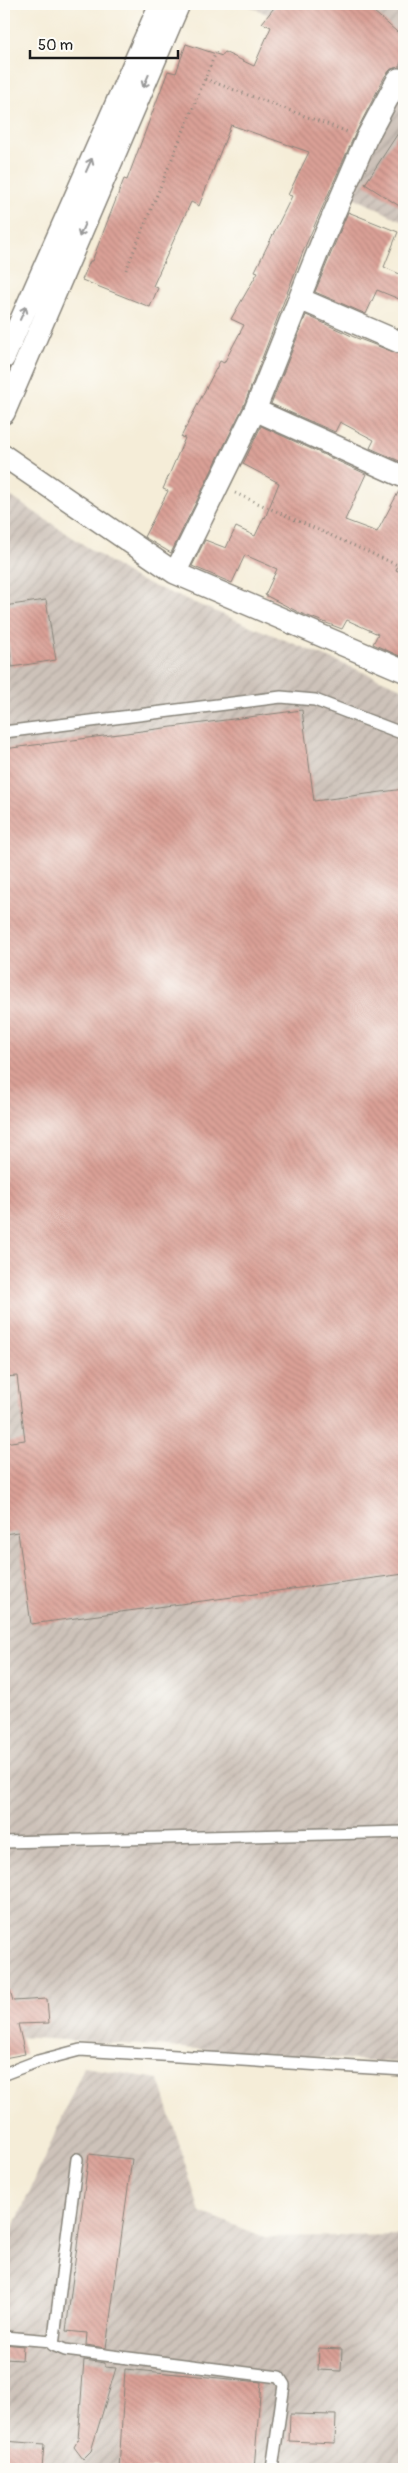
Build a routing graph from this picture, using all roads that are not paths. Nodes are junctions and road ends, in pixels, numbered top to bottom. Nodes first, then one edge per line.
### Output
1 (160, 4) edge
2 (179, 4) edge
3 (398, 79) dead end
4 (300, 300) junction
5 (404, 344) edge
6 (4, 358) edge
7 (255, 410) junction
8 (4, 413) edge
9 (4, 456) edge
10 (404, 477) edge
11 (175, 572) junction
12 (404, 670) edge
13 (4, 732) edge
14 (404, 734) edge
15 (404, 1832) edge
16 (4, 1842) edge
17 (404, 2070) edge
18 (4, 2074) edge
19 (77, 2159) dead end
20 (4, 2337) edge
21 (52, 2341) junction
22 (272, 2469) edge

6 -> 1 street
2 -> 8 street
3 - 4 street
4 - 5 street
4 - 7 street
7 - 10 street
7 - 11 street
9 - 11 street
11 - 12 street
13 - 14 lane
15 - 16 lane
17 - 18 lane
19 - 21 lane
20 - 21 lane
21 - 22 lane

